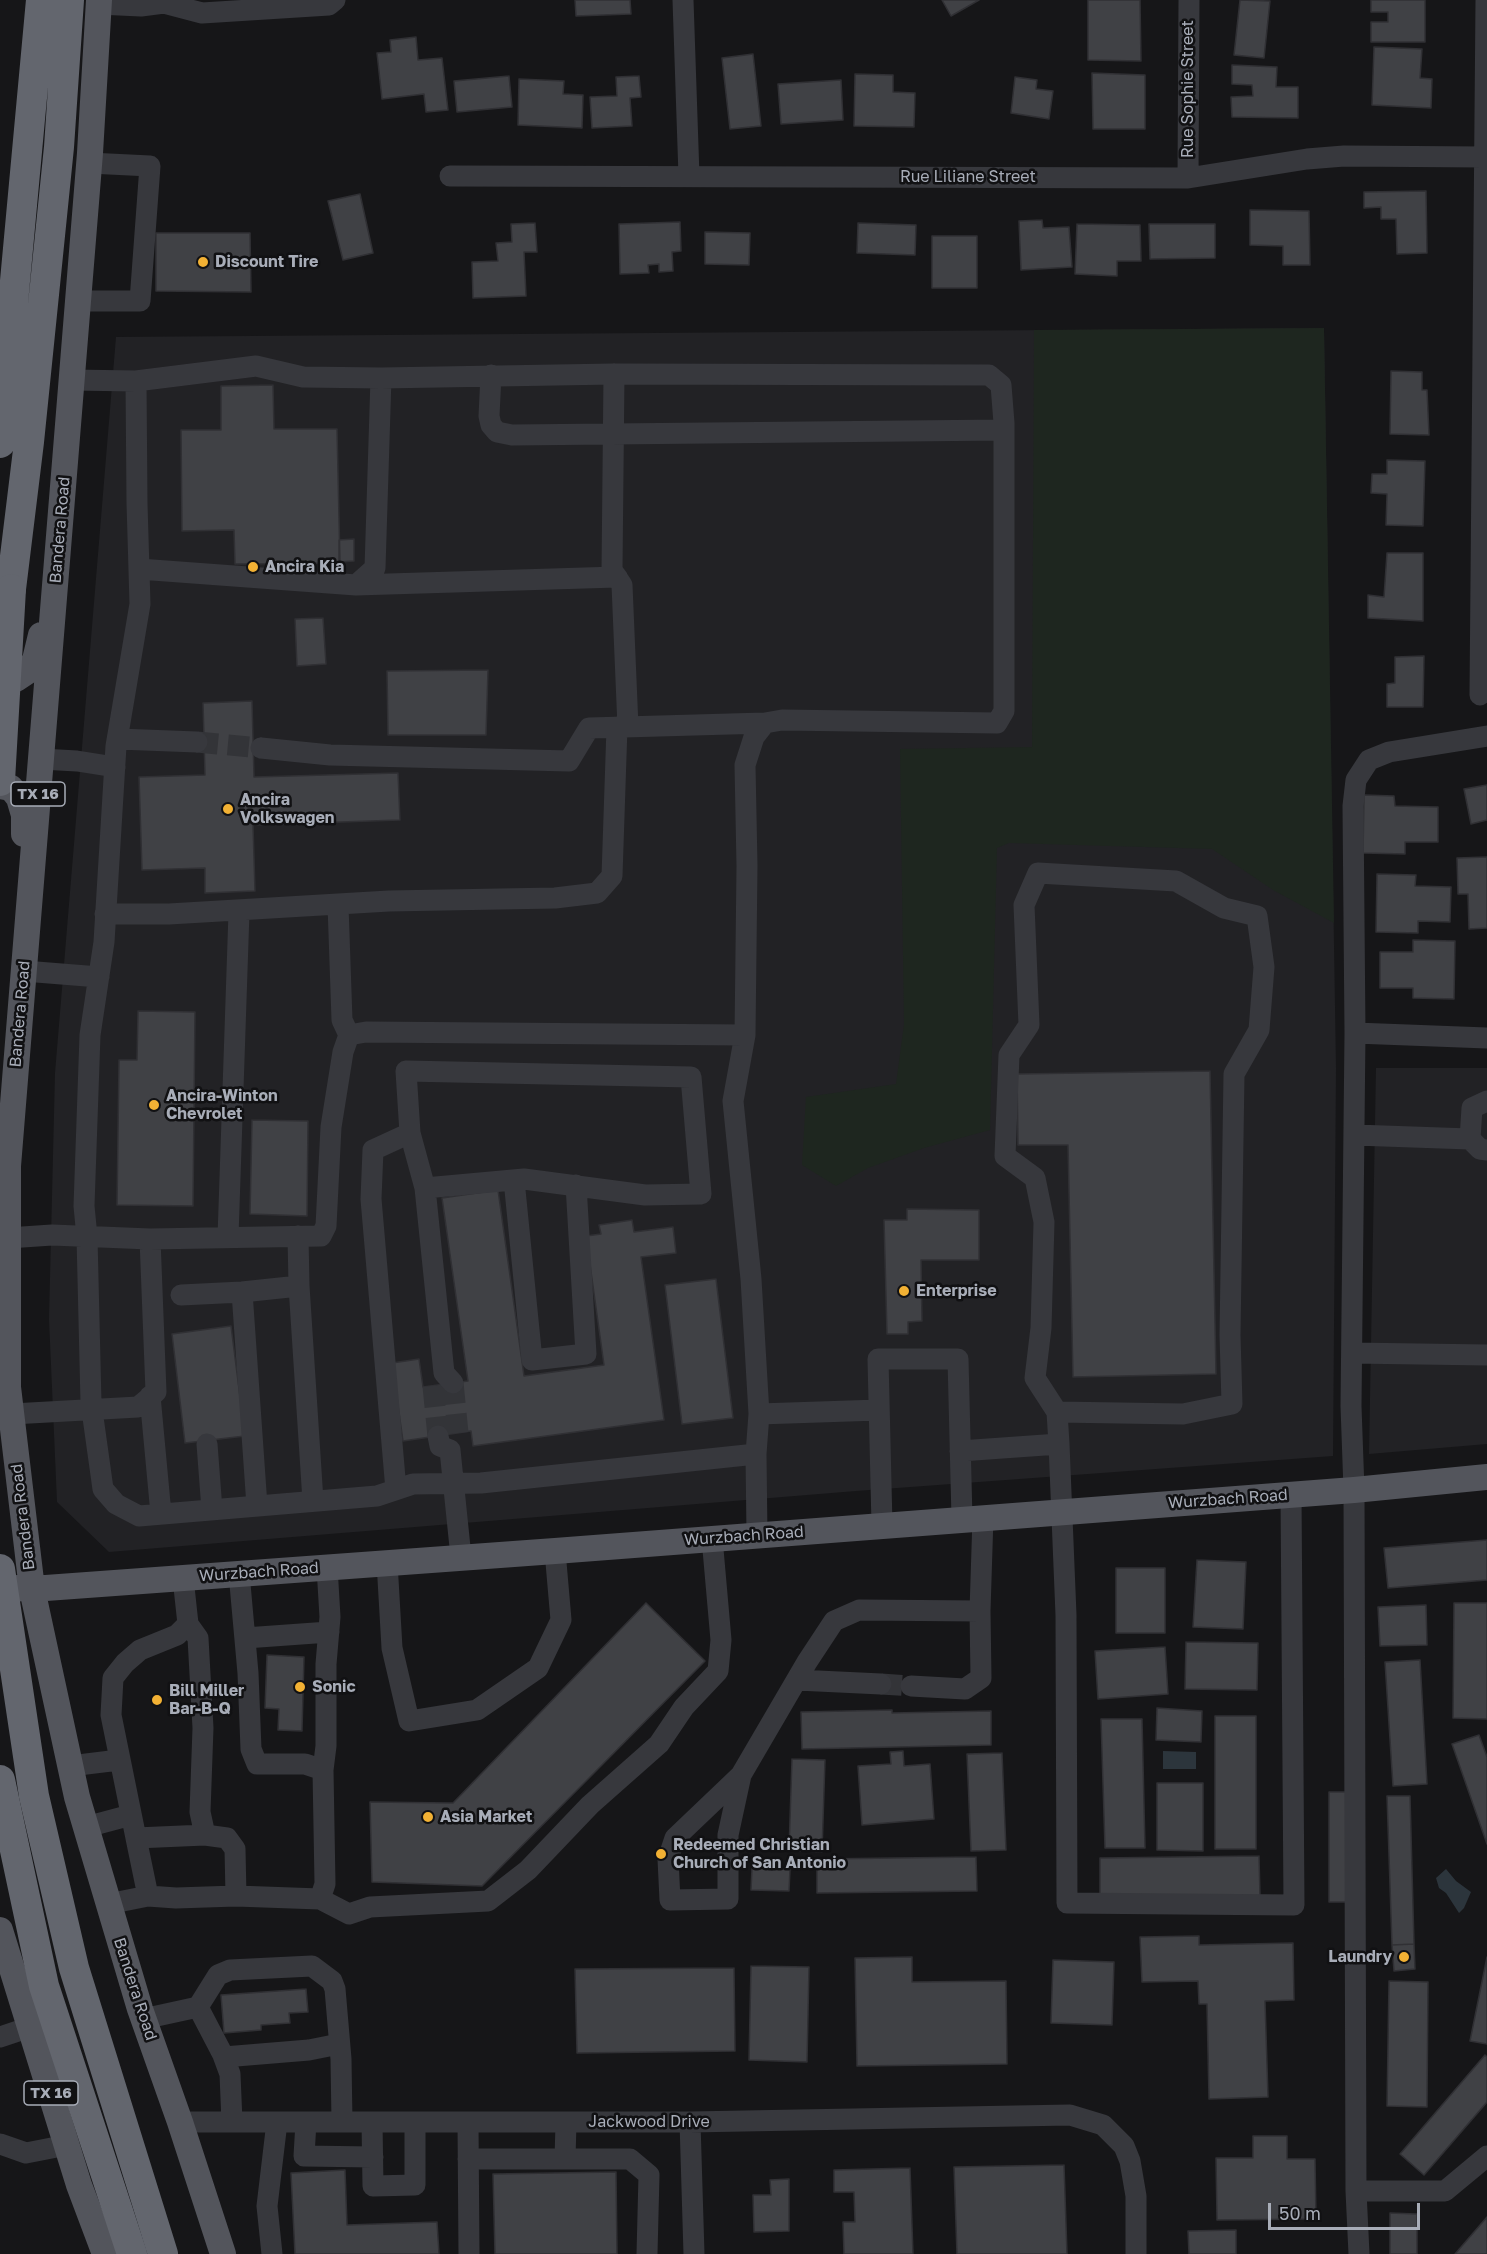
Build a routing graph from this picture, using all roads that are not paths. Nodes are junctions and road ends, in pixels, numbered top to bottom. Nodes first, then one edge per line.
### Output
1 (41, 0) edge
2 (69, 0) edge
3 (336, 0) edge
4 (683, 0) edge
5 (1189, 0) edge
6 (1486, 0) edge
7 (166, 1) edge
8 (98, 2) edge
9 (1484, 158) junction
10 (89, 162) junction
11 (450, 176) dead end
12 (689, 176) junction
13 (1188, 178) junction
14 (78, 301) junction
15 (614, 374) junction
16 (491, 375) junction
17 (381, 378) junction
18 (72, 380) junction
19 (136, 381) junction
20 (1004, 430) junction
21 (614, 434) junction
22 (0, 443) edge
23 (58, 548) junction
24 (1484, 552) edge
25 (139, 569) junction
26 (617, 577) junction
27 (356, 585) junction
28 (0, 679) edge
29 (1480, 695) dead end
30 (765, 723) junction
31 (623, 727) junction
32 (1487, 736) edge
33 (118, 739) junction
34 (196, 742) tunnel mouth
35 (261, 748) tunnel mouth
36 (41, 759) junction
37 (115, 767) junction
38 (0, 781) edge
39 (0, 786) edge
40 (338, 905) junction
41 (239, 912) junction
42 (105, 914) junction
43 (27, 936) junction
44 (24, 971) junction
45 (99, 977) junction
46 (1355, 1033) junction
47 (1484, 1033) edge
48 (349, 1035) junction
49 (745, 1035) junction
50 (1487, 1101) edge
51 (410, 1133) junction
52 (1354, 1135) junction
53 (1478, 1144) edge
54 (514, 1180) junction
55 (576, 1185) junction
56 (425, 1188) junction
57 (297, 1236) junction
58 (87, 1237) junction
59 (8, 1238) junction
60 (228, 1238) junction
61 (150, 1239) junction
62 (299, 1286) junction
63 (242, 1292) junction
64 (181, 1295) dead end
65 (1352, 1353) junction
66 (1487, 1355) edge
67 (443, 1381) tunnel mouth
68 (150, 1396) junction
69 (91, 1410) junction
70 (879, 1410) junction
71 (1057, 1412) junction
72 (12, 1414) junction
73 (759, 1414) junction
74 (449, 1440) tunnel mouth
75 (207, 1444) dead end
76 (1059, 1444) junction
77 (960, 1451) junction
78 (756, 1454) junction
79 (1487, 1477) edge
80 (453, 1484) junction
81 (396, 1490) junction
82 (1354, 1490) junction
83 (1291, 1494) junction
84 (313, 1501) junction
85 (257, 1506) junction
86 (212, 1510) junction
87 (1062, 1512) junction
88 (161, 1514) junction
89 (973, 1518) junction
90 (882, 1525) junction
91 (757, 1534) junction
92 (712, 1538) junction
93 (555, 1551) junction
94 (461, 1557) junction
95 (387, 1562) junction
96 (327, 1567) junction
97 (0, 1569) edge
98 (239, 1573) junction
99 (183, 1578) junction
100 (0, 1588) edge
101 (32, 1589) junction
102 (980, 1611) junction
103 (188, 1624) junction
104 (329, 1632) junction
105 (245, 1638) junction
106 (796, 1680) junction
107 (881, 1684) tunnel mouth
108 (911, 1686) tunnel mouth
109 (119, 1760) junction
110 (70, 1766) junction
111 (323, 1770) junction
112 (741, 1775) junction
113 (0, 1780) edge
114 (131, 1815) junction
115 (86, 1827) junction
116 (205, 1835) junction
117 (136, 1838) junction
118 (148, 1896) junction
119 (236, 1896) junction
120 (320, 1899) junction
121 (108, 1904) junction
122 (0, 1930) edge
123 (198, 2007) junction
124 (143, 2019) junction
125 (30, 2027) junction
126 (0, 2037) edge
127 (339, 2044) junction
128 (224, 2057) junction
129 (180, 2122) junction
130 (232, 2122) junction
131 (277, 2122) junction
132 (306, 2122) junction
133 (342, 2122) junction
134 (372, 2122) junction
135 (416, 2122) junction
136 (468, 2122) junction
137 (690, 2122) junction
138 (566, 2123) junction
139 (0, 2144) edge
140 (67, 2145) junction
141 (304, 2156) junction
142 (1487, 2156) edge
143 (273, 2157) junction
144 (372, 2157) junction
145 (468, 2158) junction
146 (566, 2159) junction
147 (1356, 2191) junction
148 (105, 2254) edge
149 (132, 2254) edge
150 (163, 2254) edge
151 (222, 2254) edge
152 (272, 2254) edge
153 (469, 2254) edge
154 (647, 2254) edge
155 (694, 2254) edge
156 (1136, 2254) edge
157 (1359, 2254) edge

1 - 22 highway
2 - 38 highway, bridge
3 - 7 street
4 - 12 street
5 - 13 street, Rue Sophie Street
6 - 9 street
7 - 8 street
8 - 10 main road, Bandera Road / TX 16
9 - 13 street, Rue Liliane Street
9 - 24 street
10 - 14 main road, Bandera Road / TX 16
10 - 14 street
11 - 12 street, Rue Liliane Street
12 - 13 street, Rue Liliane Street
14 - 18 main road, Bandera Road / TX 16
15 - 16 street
15 - 20 street
15 - 21 street
16 - 17 street
16 - 21 street
17 - 19 street
17 - 27 street
18 - 19 street
18 - 23 main road, Bandera Road / TX 16
19 - 25 street
20 - 21 street
20 - 30 street
21 - 26 street
23 - 28 main road
23 - 36 main road, Bandera Road / TX 16
24 - 29 street
25 - 27 street
25 - 33 street
26 - 27 street
26 - 31 street
30 - 31 street
30 - 49 street
31 - 35 street
31 - 40 street
32 - 46 street
33 - 34 street
33 - 37 street
36 - 37 street
36 - 43 main road, Bandera Road / TX 16
37 - 42 street
39 - 43 main road
40 - 41 street
40 - 48 street
41 - 42 street
41 - 60 street
42 - 45 street
43 - 44 main road, Bandera Road / TX 16
44 - 45 street
44 - 59 main road, Bandera Road / TX 16
45 - 58 street
46 - 47 street
46 - 52 street
48 - 49 street
48 - 57 street
49 - 73 street
50 - 53 street
51 - 55 street
51 - 56 street
51 - 81 street
52 - 53 street
52 - 65 street
54 - 55 street
54 - 55 street
54 - 56 street
56 - 67 street
57 - 60 street
57 - 62 street
58 - 59 street
58 - 61 street
58 - 69 street
59 - 72 main road, Bandera Road / TX 16
60 - 61 street
61 - 68 street
62 - 63 street
62 - 84 street
63 - 64 street
63 - 85 street
65 - 66 street
65 - 82 street
68 - 69 street
68 - 88 street
69 - 72 street
69 - 88 street
70 - 73 street
70 - 77 street
70 - 90 street
71 - 71 street
71 - 76 street
72 - 101 main road, Bandera Road / TX 16
73 - 78 street
74 - 80 street
75 - 86 street
76 - 77 street
76 - 87 street
77 - 89 street
78 - 80 street
78 - 91 street
79 - 82 main road, Wurzbach Road
80 - 81 street
80 - 94 street
81 - 84 street
82 - 83 main road, Wurzbach Road
82 - 147 street
83 - 87 main road, Wurzbach Road
83 - 87 street
84 - 85 street
85 - 86 street
86 - 88 street
87 - 89 main road, Wurzbach Road
89 - 90 main road, Wurzbach Road
89 - 102 street
90 - 91 main road, Wurzbach Road
91 - 92 main road, Wurzbach Road
92 - 93 main road, Wurzbach Road
92 - 120 street
93 - 94 main road, Wurzbach Road
93 - 95 street
94 - 95 main road, Wurzbach Road
95 - 96 main road, Wurzbach Road
96 - 98 main road, Wurzbach Road
96 - 104 street
97 - 150 highway, bridge
98 - 99 main road, Wurzbach Road
98 - 105 street
99 - 101 main road, Wurzbach Road
99 - 103 street
100 - 101 main road, Wurzbach Road
101 - 110 main road, Bandera Road / TX 16
102 - 106 street
102 - 108 street
103 - 109 street
103 - 116 street
104 - 105 street
104 - 111 street
105 - 111 street
106 - 107 street
106 - 112 street
109 - 110 street
109 - 114 street
110 - 115 main road, Bandera Road / TX 16
111 - 120 street
112 - 112 street
113 - 149 highway
114 - 115 street
114 - 117 street
115 - 121 main road, Bandera Road / TX 16
116 - 117 street
116 - 119 street
117 - 118 street
118 - 119 street
118 - 121 street
119 - 120 street
121 - 124 main road, Bandera Road / TX 16
122 - 125 main road, TX 16
123 - 124 street
123 - 127 street
123 - 128 street
124 - 129 main road, Bandera Road / TX 16
125 - 126 street
125 - 140 main road, TX 16
127 - 128 street
127 - 133 street
128 - 130 street
129 - 130 street, Jackwood Drive
129 - 151 main road, Bandera Road / TX 16
130 - 131 street, Jackwood Drive
131 - 132 street, Jackwood Drive
131 - 143 street
132 - 133 street, Jackwood Drive
132 - 141 street
133 - 134 street, Jackwood Drive
134 - 135 street, Jackwood Drive
134 - 144 street
135 - 136 street, Jackwood Drive
135 - 144 street
136 - 138 street, Jackwood Drive
136 - 145 street
137 - 138 street, Jackwood Drive
137 - 155 street
137 - 156 street, Jackwood Drive
138 - 146 street
139 - 140 street
140 - 148 main road, TX 16
141 - 143 street
141 - 144 street
142 - 147 street
143 - 152 street
145 - 146 street
145 - 153 street
146 - 154 street
147 - 157 street

